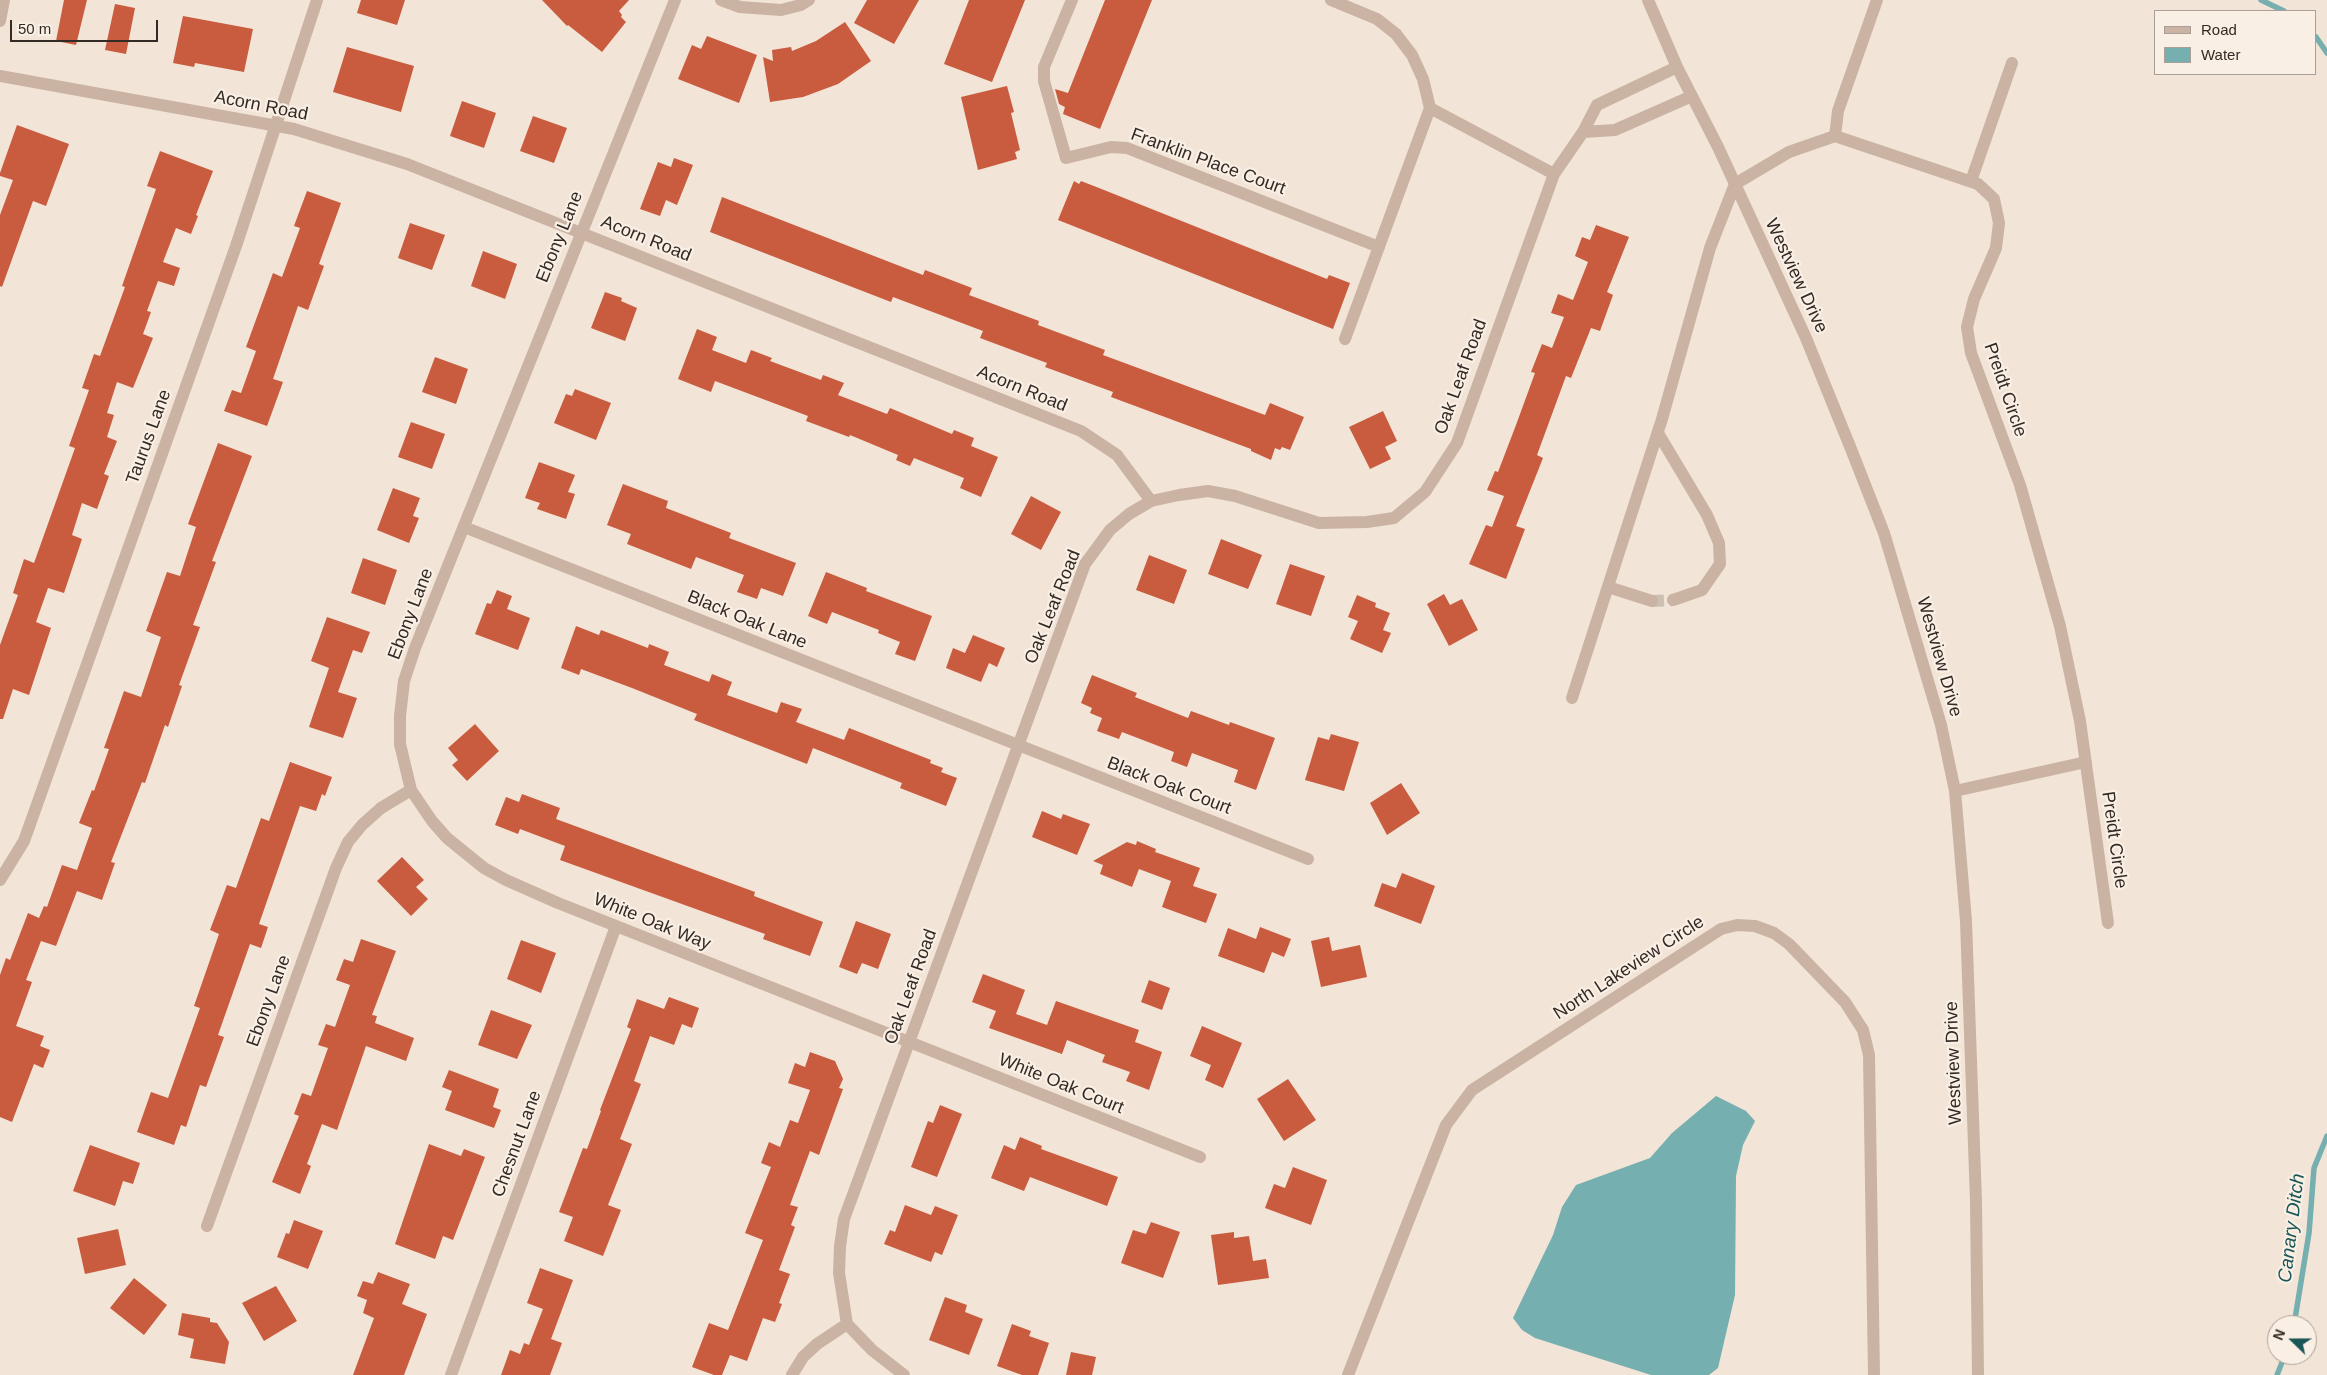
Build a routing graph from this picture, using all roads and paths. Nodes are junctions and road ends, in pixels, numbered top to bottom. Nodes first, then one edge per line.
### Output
1 (4, 0) edge
2 (317, 0) edge
3 (674, 0) edge
4 (721, 0) edge
5 (808, 0) edge
6 (1072, 0) edge
7 (1331, 0) edge
8 (1648, 0) edge
9 (1877, 0) edge
10 (0, 21) edge
11 (2012, 63) dead end
12 (1677, 67) junction
13 (0, 76) edge
14 (1692, 96) junction
15 (1430, 108) junction
16 (275, 126) junction
17 (1584, 132) junction
18 (1835, 136) junction
19 (1554, 174) junction
20 (1971, 181) junction
21 (1735, 184) junction
22 (581, 232) junction
23 (1379, 247) junction
24 (1345, 339) dead end
25 (1658, 433) junction
26 (1151, 501) junction
27 (464, 527) junction
28 (1608, 588) junction
29 (1673, 600) tunnel mouth
30 (1652, 601) tunnel mouth
31 (1572, 698) dead end
32 (1017, 746) junction
33 (2086, 762) junction
34 (411, 790) junction
35 (1955, 791) junction
36 (1308, 859) dead end
37 (0, 880) edge
38 (2108, 922) dead end
39 (616, 926) junction
40 (910, 1042) junction
41 (1200, 1157) dead end
42 (207, 1226) dead end
43 (846, 1324) junction
44 (451, 1375) edge
45 (792, 1375) edge
46 (904, 1375) edge
47 (1348, 1375) edge
48 (1874, 1375) edge
49 (1978, 1375) edge

1 - 10 street
2 - 16 street, Taurus Lane
3 - 22 street, Ebony Lane
4 - 5 street
6 - 23 street, Franklin Place Court
7 - 15 street
8 - 12 street, Westview Drive
9 - 18 street
11 - 20 street
12 - 14 street, Westview Drive
12 - 17 street, Oak Leaf Road
13 - 16 street, Acorn Road
14 - 17 street
14 - 21 street, Westview Drive
15 - 19 street
15 - 23 street
16 - 22 street, Acorn Road
16 - 37 street, Taurus Lane
17 - 19 street, Oak Leaf Road
18 - 20 street, Preidt Circle
18 - 21 street
19 - 26 street, Oak Leaf Road
20 - 33 street, Preidt Circle
21 - 25 street
21 - 35 street, Westview Drive
22 - 26 street, Acorn Road
22 - 27 street, Ebony Lane
23 - 24 street
25 - 28 street
25 - 29 street
26 - 32 street, Oak Leaf Road
27 - 32 street, Black Oak Lane
27 - 34 street, Ebony Lane
28 - 30 street
28 - 31 street
32 - 36 street, Black Oak Court
32 - 40 street, Oak Leaf Road
33 - 35 street
33 - 38 street, Preidt Circle
34 - 39 street, White Oak Way
34 - 42 street, Ebony Lane
35 - 49 street, Westview Drive
39 - 40 street, White Oak Way
39 - 44 street, Chesnut Lane
40 - 41 street, White Oak Court
40 - 43 street, Oak Leaf Road
43 - 45 street
43 - 46 street
47 - 48 street, North Lakeview Circle

